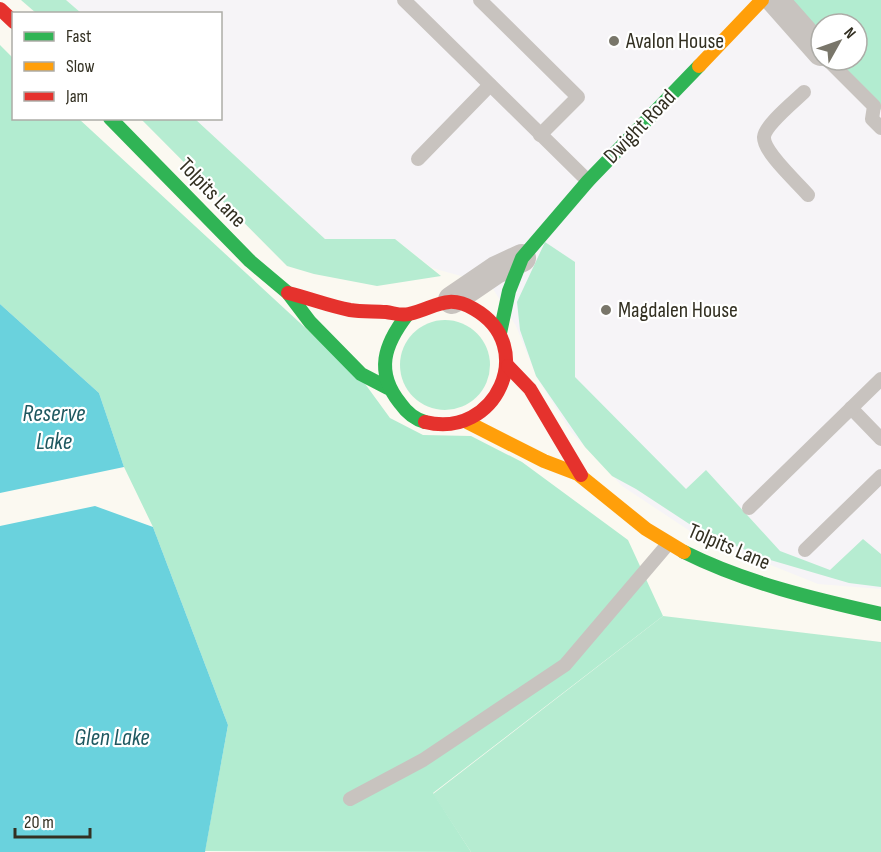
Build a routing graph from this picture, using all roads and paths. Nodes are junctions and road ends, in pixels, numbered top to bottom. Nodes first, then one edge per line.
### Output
1 (404, 0) edge
2 (480, 0) edge
3 (762, 0) edge
4 (775, 0) edge
5 (0, 9) edge
6 (12, 20) edge
7 (809, 38) edge
8 (840, 72) edge
9 (490, 85) junction
10 (804, 92) dead end
11 (112, 120) edge
12 (881, 128) edge
13 (540, 135) junction
14 (418, 159) dead end
15 (588, 181) junction
16 (808, 195) dead end
17 (522, 258) junction
18 (288, 293) junction
19 (452, 300) junction
20 (407, 315) junction
21 (500, 333) junction
22 (508, 366) junction
23 (881, 379) edge
24 (388, 388) junction
25 (851, 408) junction
26 (466, 422) junction
27 (881, 438) edge
28 (581, 475) junction
29 (881, 476) edge
30 (749, 507) dead end
31 (668, 544) junction
32 (805, 550) dead end
33 (881, 614) edge
34 (350, 799) dead end

1 - 9 lane
2 - 13 lane
3 - 15 main road, Dwight Road
4 - 7 street
5 - 6 main road
8 - 12 lane
9 - 13 lane
9 - 14 lane
10 - 16 lane
11 - 18 main road, Tolpits Lane
13 - 15 lane
15 - 17 main road, Dwight Road
17 - 19 street, Dwight Road
17 - 21 main road, Dwight Road
18 - 20 main road, Tolpits Lane
18 - 24 main road, Tolpits Lane
19 - 20 main road, Tolpits Lane
19 - 21 main road
20 - 24 main road
21 - 22 main road
22 - 26 main road
22 - 28 main road, Tolpits Lane
23 - 25 lane
24 - 26 main road, Tolpits Lane
25 - 27 lane
25 - 30 lane
26 - 28 main road, Tolpits Lane
28 - 31 main road, Tolpits Lane
29 - 32 lane
31 - 33 main road, Tolpits Lane
31 - 34 lane

